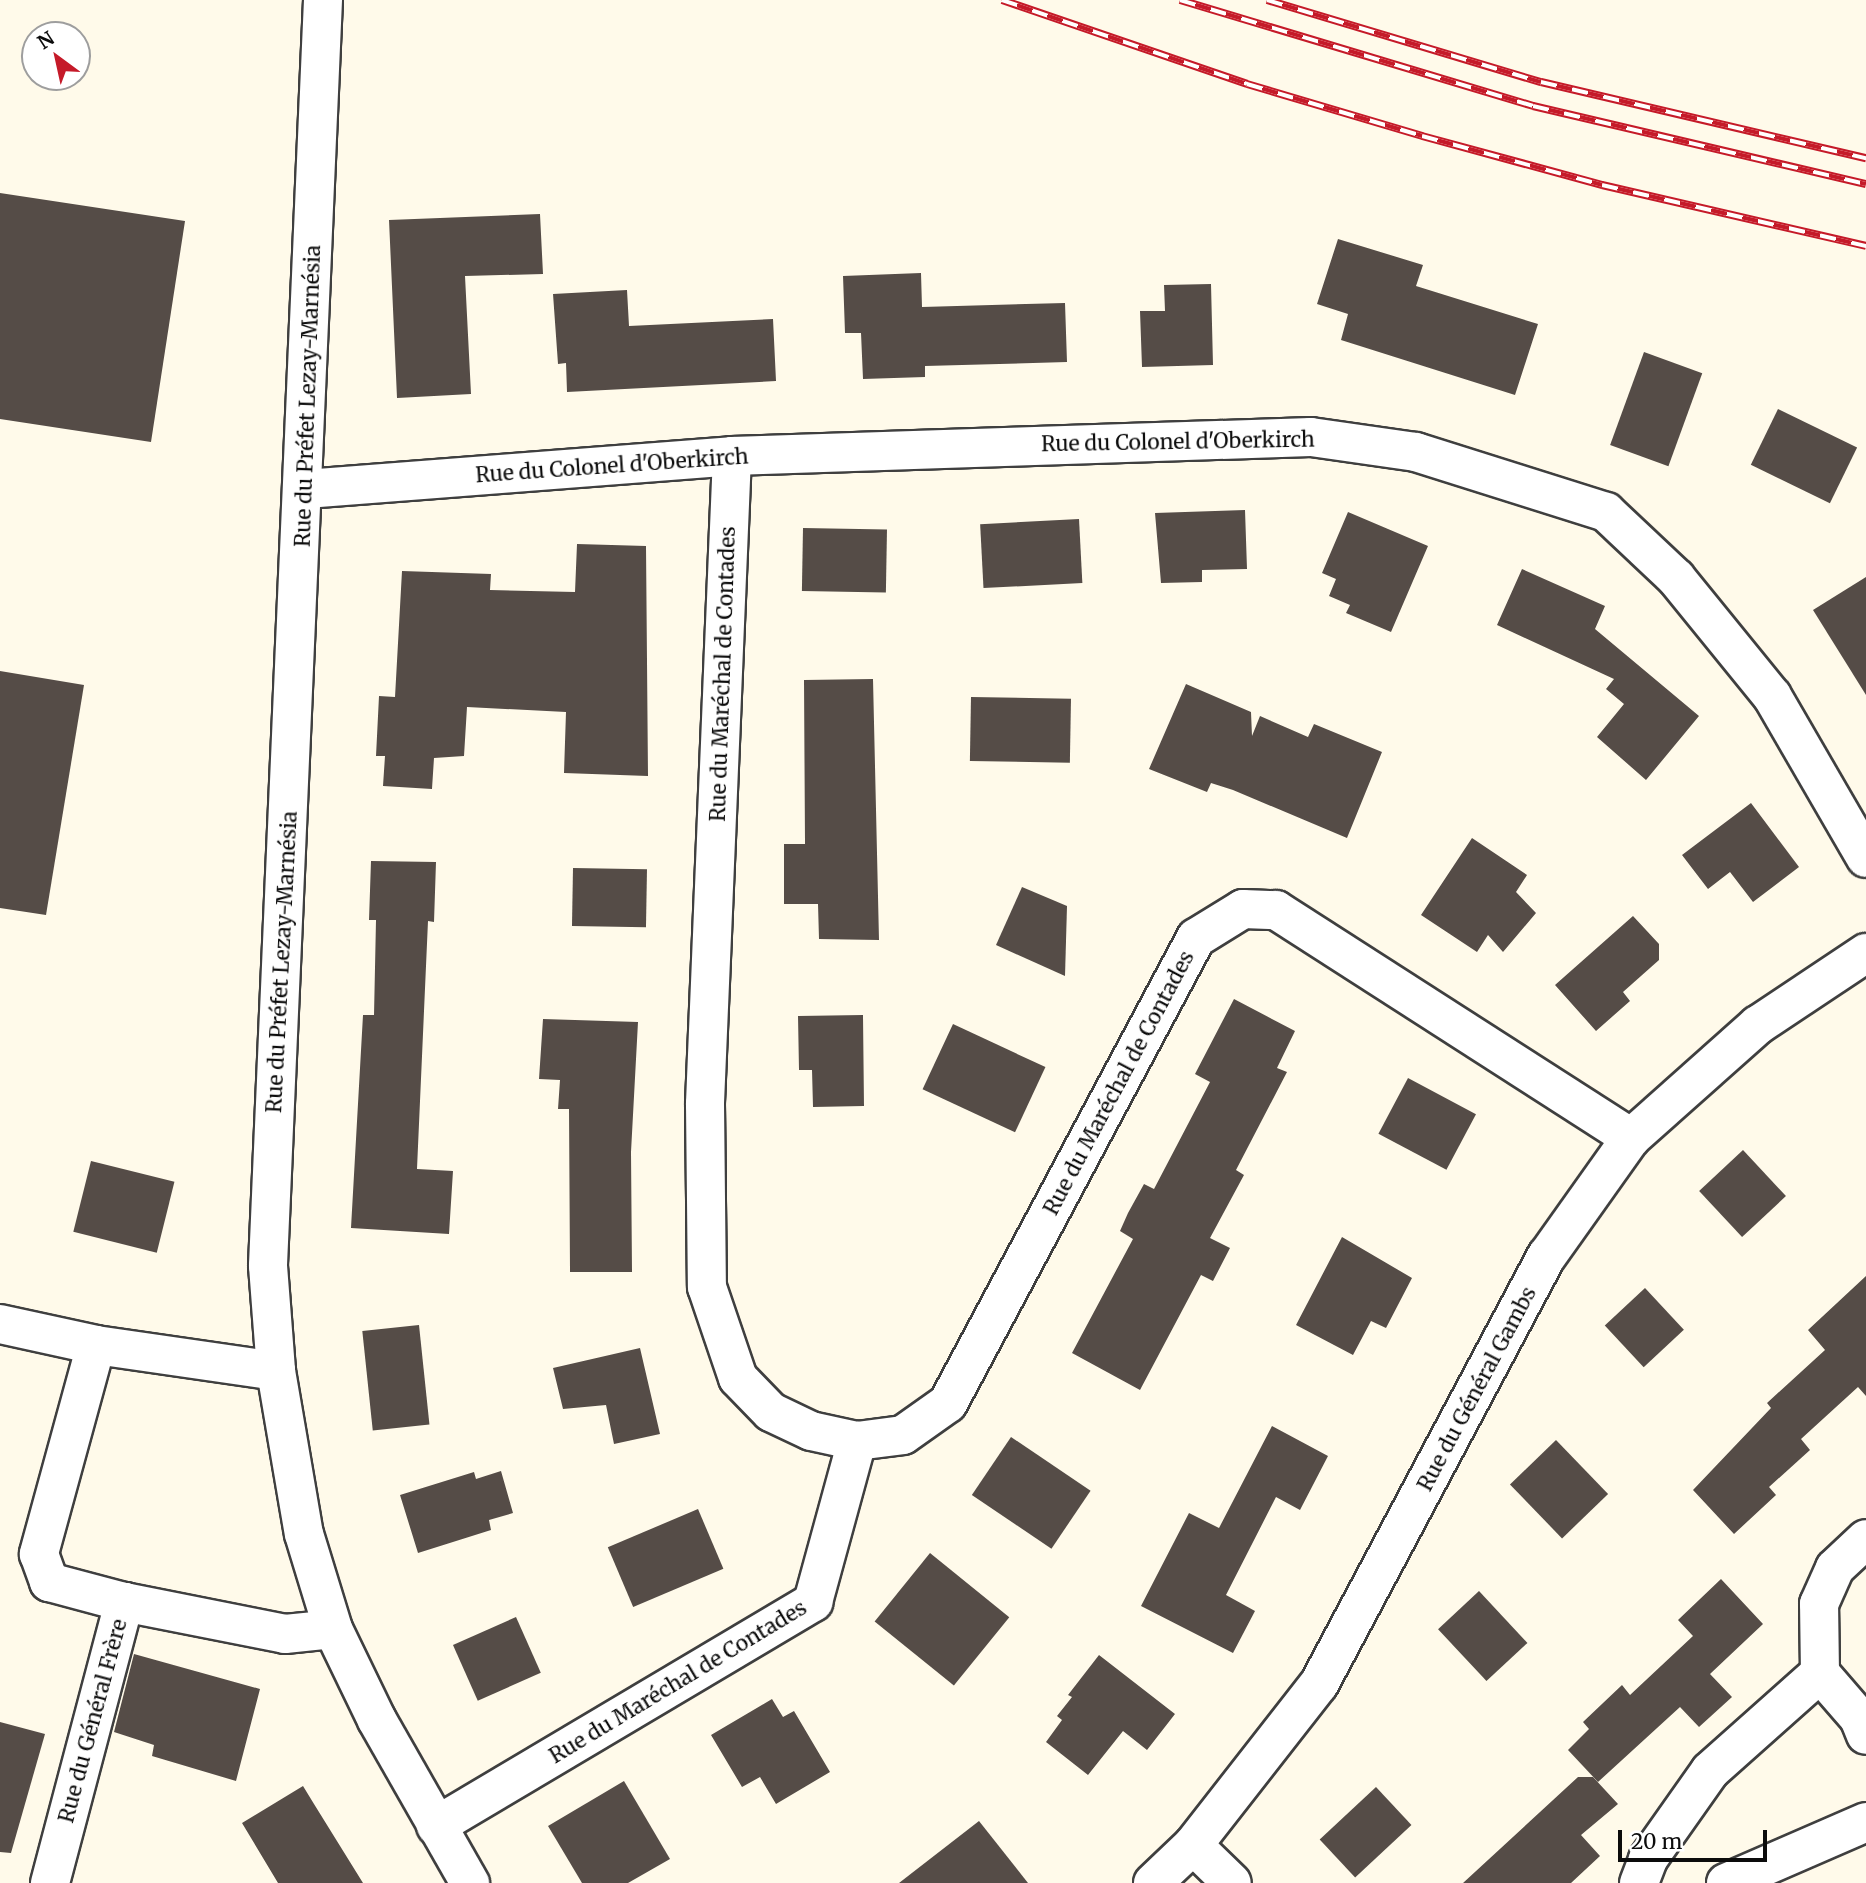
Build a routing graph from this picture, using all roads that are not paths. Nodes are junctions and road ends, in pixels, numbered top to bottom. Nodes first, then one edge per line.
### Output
1 (323, 0) edge
2 (732, 456) junction
3 (305, 489) junction
4 (1866, 859) edge
5 (1866, 953) edge
6 (1631, 1138) junction
7 (0, 1324) edge
8 (96, 1345) junction
9 (276, 1371) junction
10 (857, 1441) junction
11 (1866, 1539) edge
12 (124, 1602) junction
13 (333, 1629) junction
14 (1820, 1673) junction
15 (1866, 1735) edge
16 (1866, 1822) edge
17 (436, 1826) junction
18 (1193, 1845) junction
19 (50, 1883) edge
20 (470, 1883) edge
21 (1153, 1883) edge
22 (1232, 1883) edge
23 (1639, 1883) edge
24 (1727, 1883) edge

1 - 3 street, Rue du Préfet Lezay-Marnésia
2 - 3 street, Rue du Colonel d'Oberkirch
2 - 4 street, Rue du Colonel d'Oberkirch
2 - 10 street, Rue du Maréchal de Contades
3 - 9 street, Rue du Préfet Lezay-Marnésia
5 - 6 street, Rue du Général Gambs
6 - 10 street, Rue du Maréchal de Contades
6 - 18 street, Rue du Général Gambs
7 - 8 street
8 - 9 street
8 - 12 street
9 - 13 street, Rue du Préfet Lezay-Marnésia
10 - 17 street, Rue du Maréchal de Contades
11 - 14 street
12 - 13 street, Rue du Général Frère
12 - 19 street, Rue du Général Frère
13 - 17 street, Rue du Préfet Lezay-Marnésia
14 - 15 street
14 - 23 street
16 - 24 street
17 - 20 street, Rue du Préfet Lezay-Marnésia
18 - 21 street, Rue du Général Gambs
18 - 22 street

